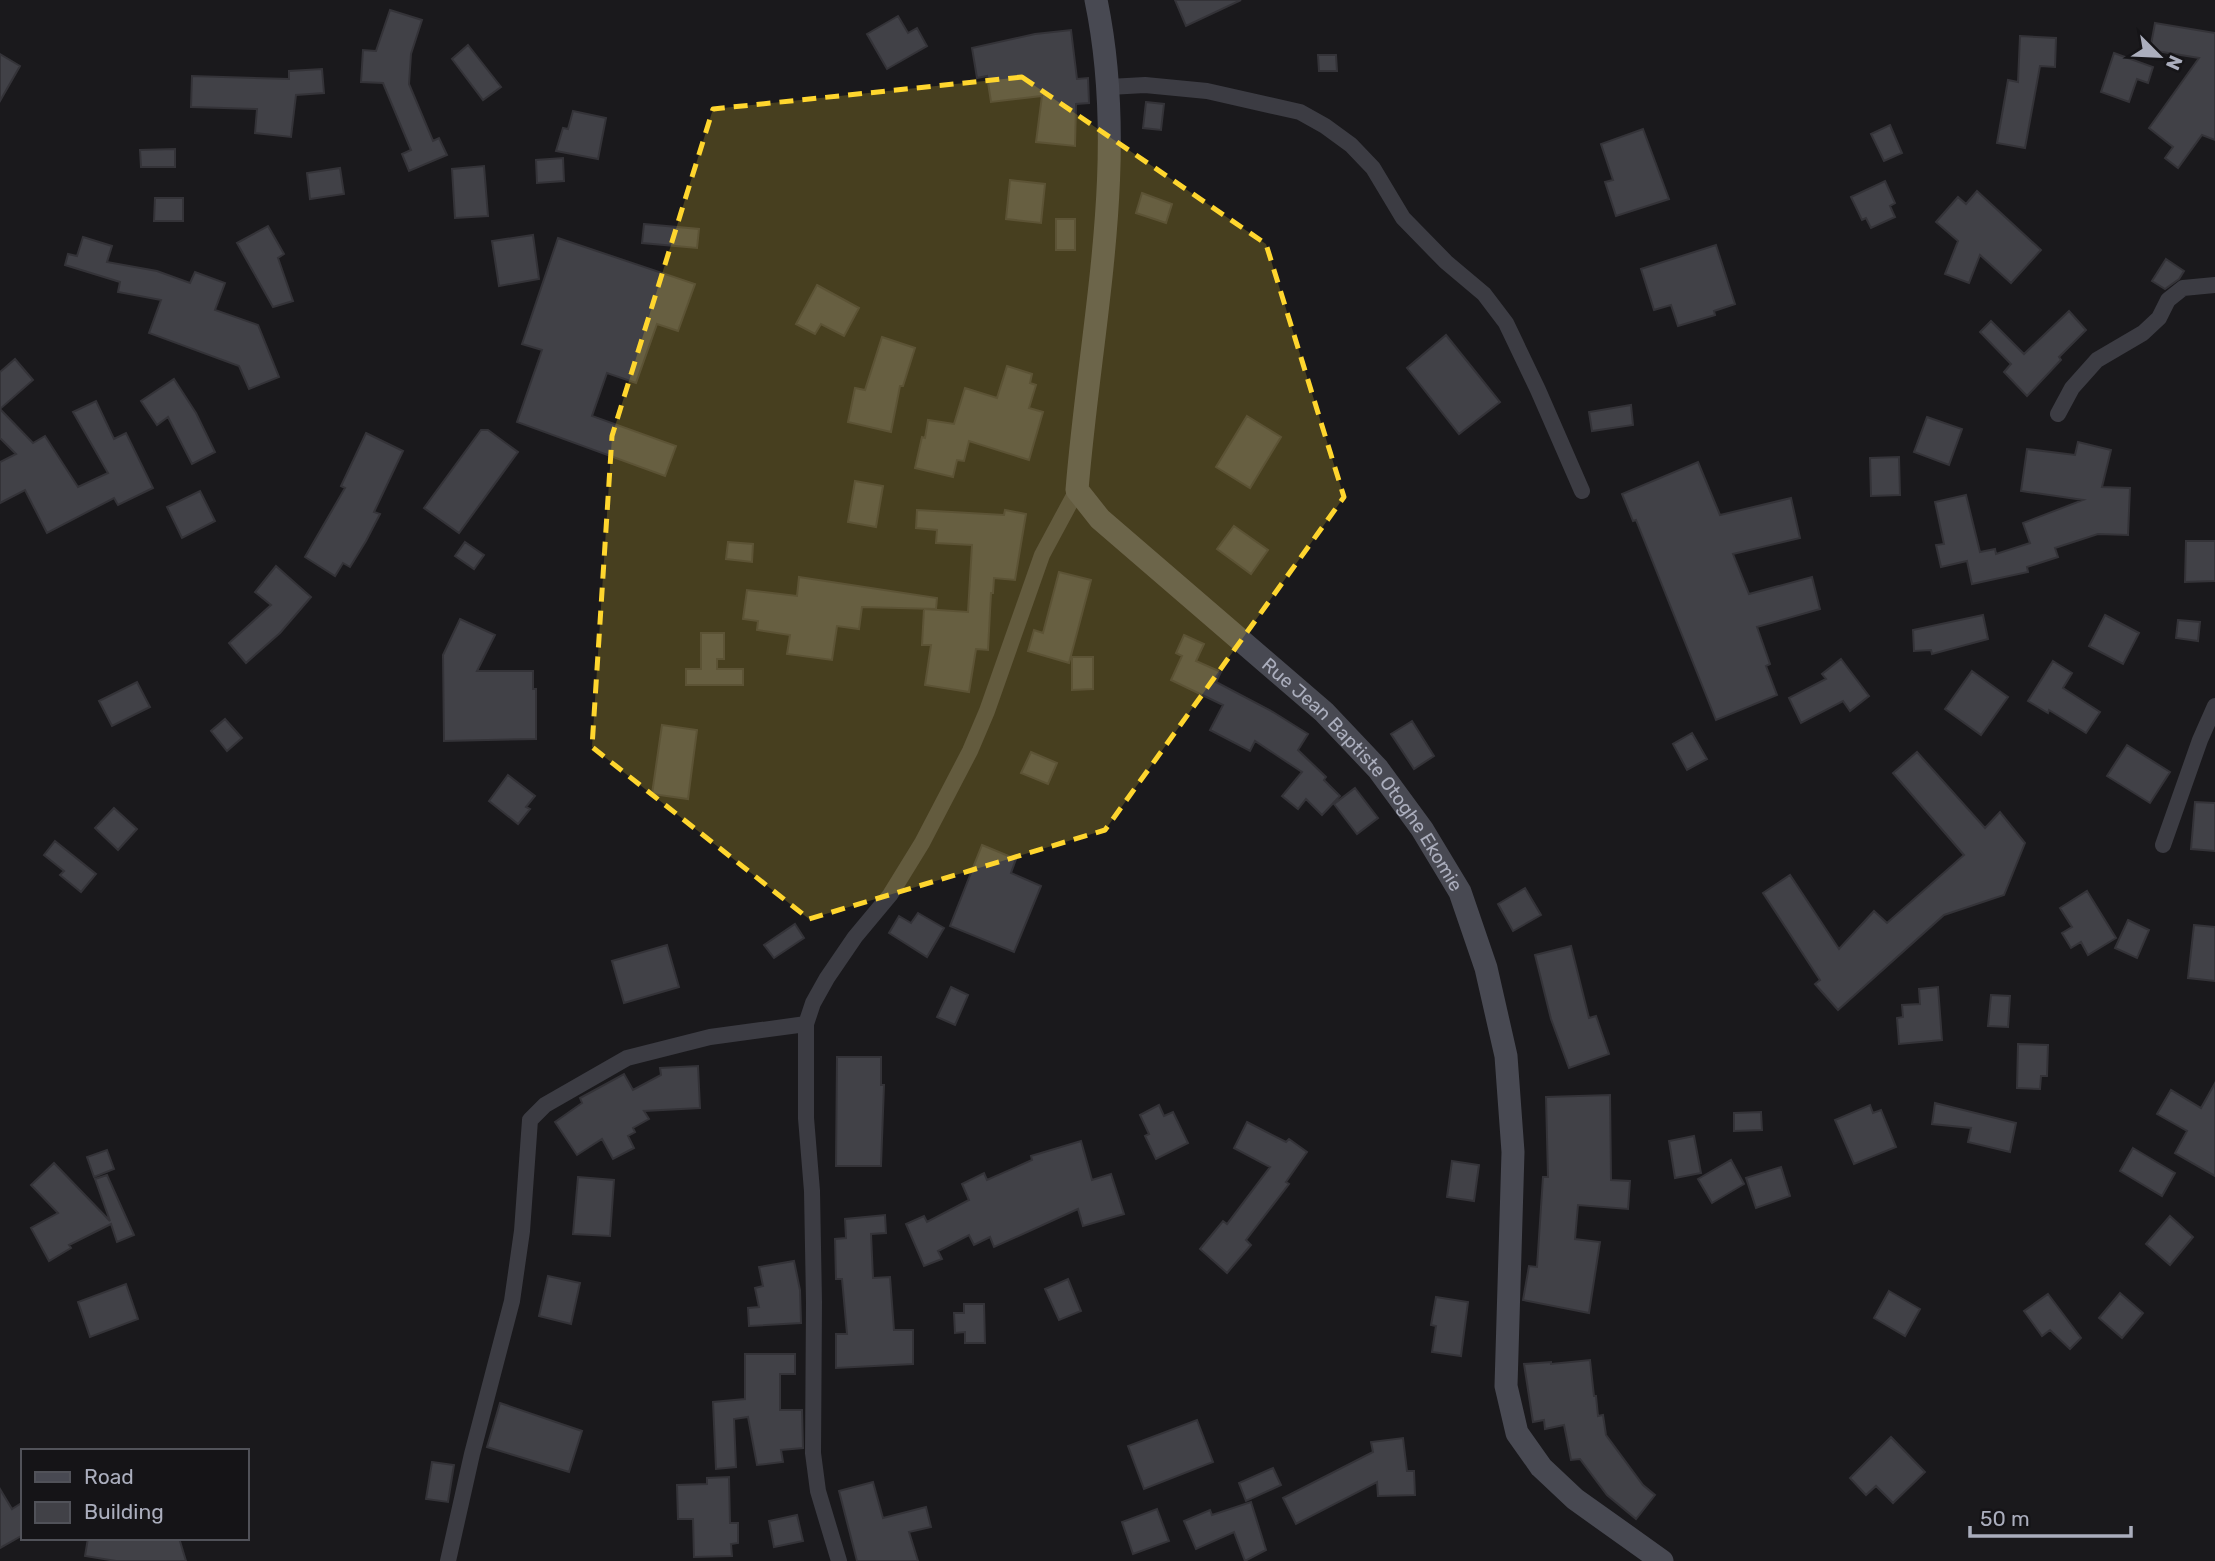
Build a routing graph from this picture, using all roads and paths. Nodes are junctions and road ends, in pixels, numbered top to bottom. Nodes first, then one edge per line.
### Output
1 (1096, 0) edge
2 (1109, 87) junction
3 (2215, 285) edge
4 (2059, 414) dead end
5 (1077, 490) junction
6 (1582, 491) dead end
7 (2215, 706) edge
8 (2162, 845) dead end
9 (806, 1024) junction
10 (449, 1561) edge
11 (839, 1561) edge
12 (1662, 1561) edge

1 - 2 street
2 - 5 street
2 - 6 street
3 - 4 street
5 - 9 street
5 - 12 street, Rue Jean Baptiste Otoghe Ekomie
7 - 8 street
9 - 10 street
9 - 11 street

